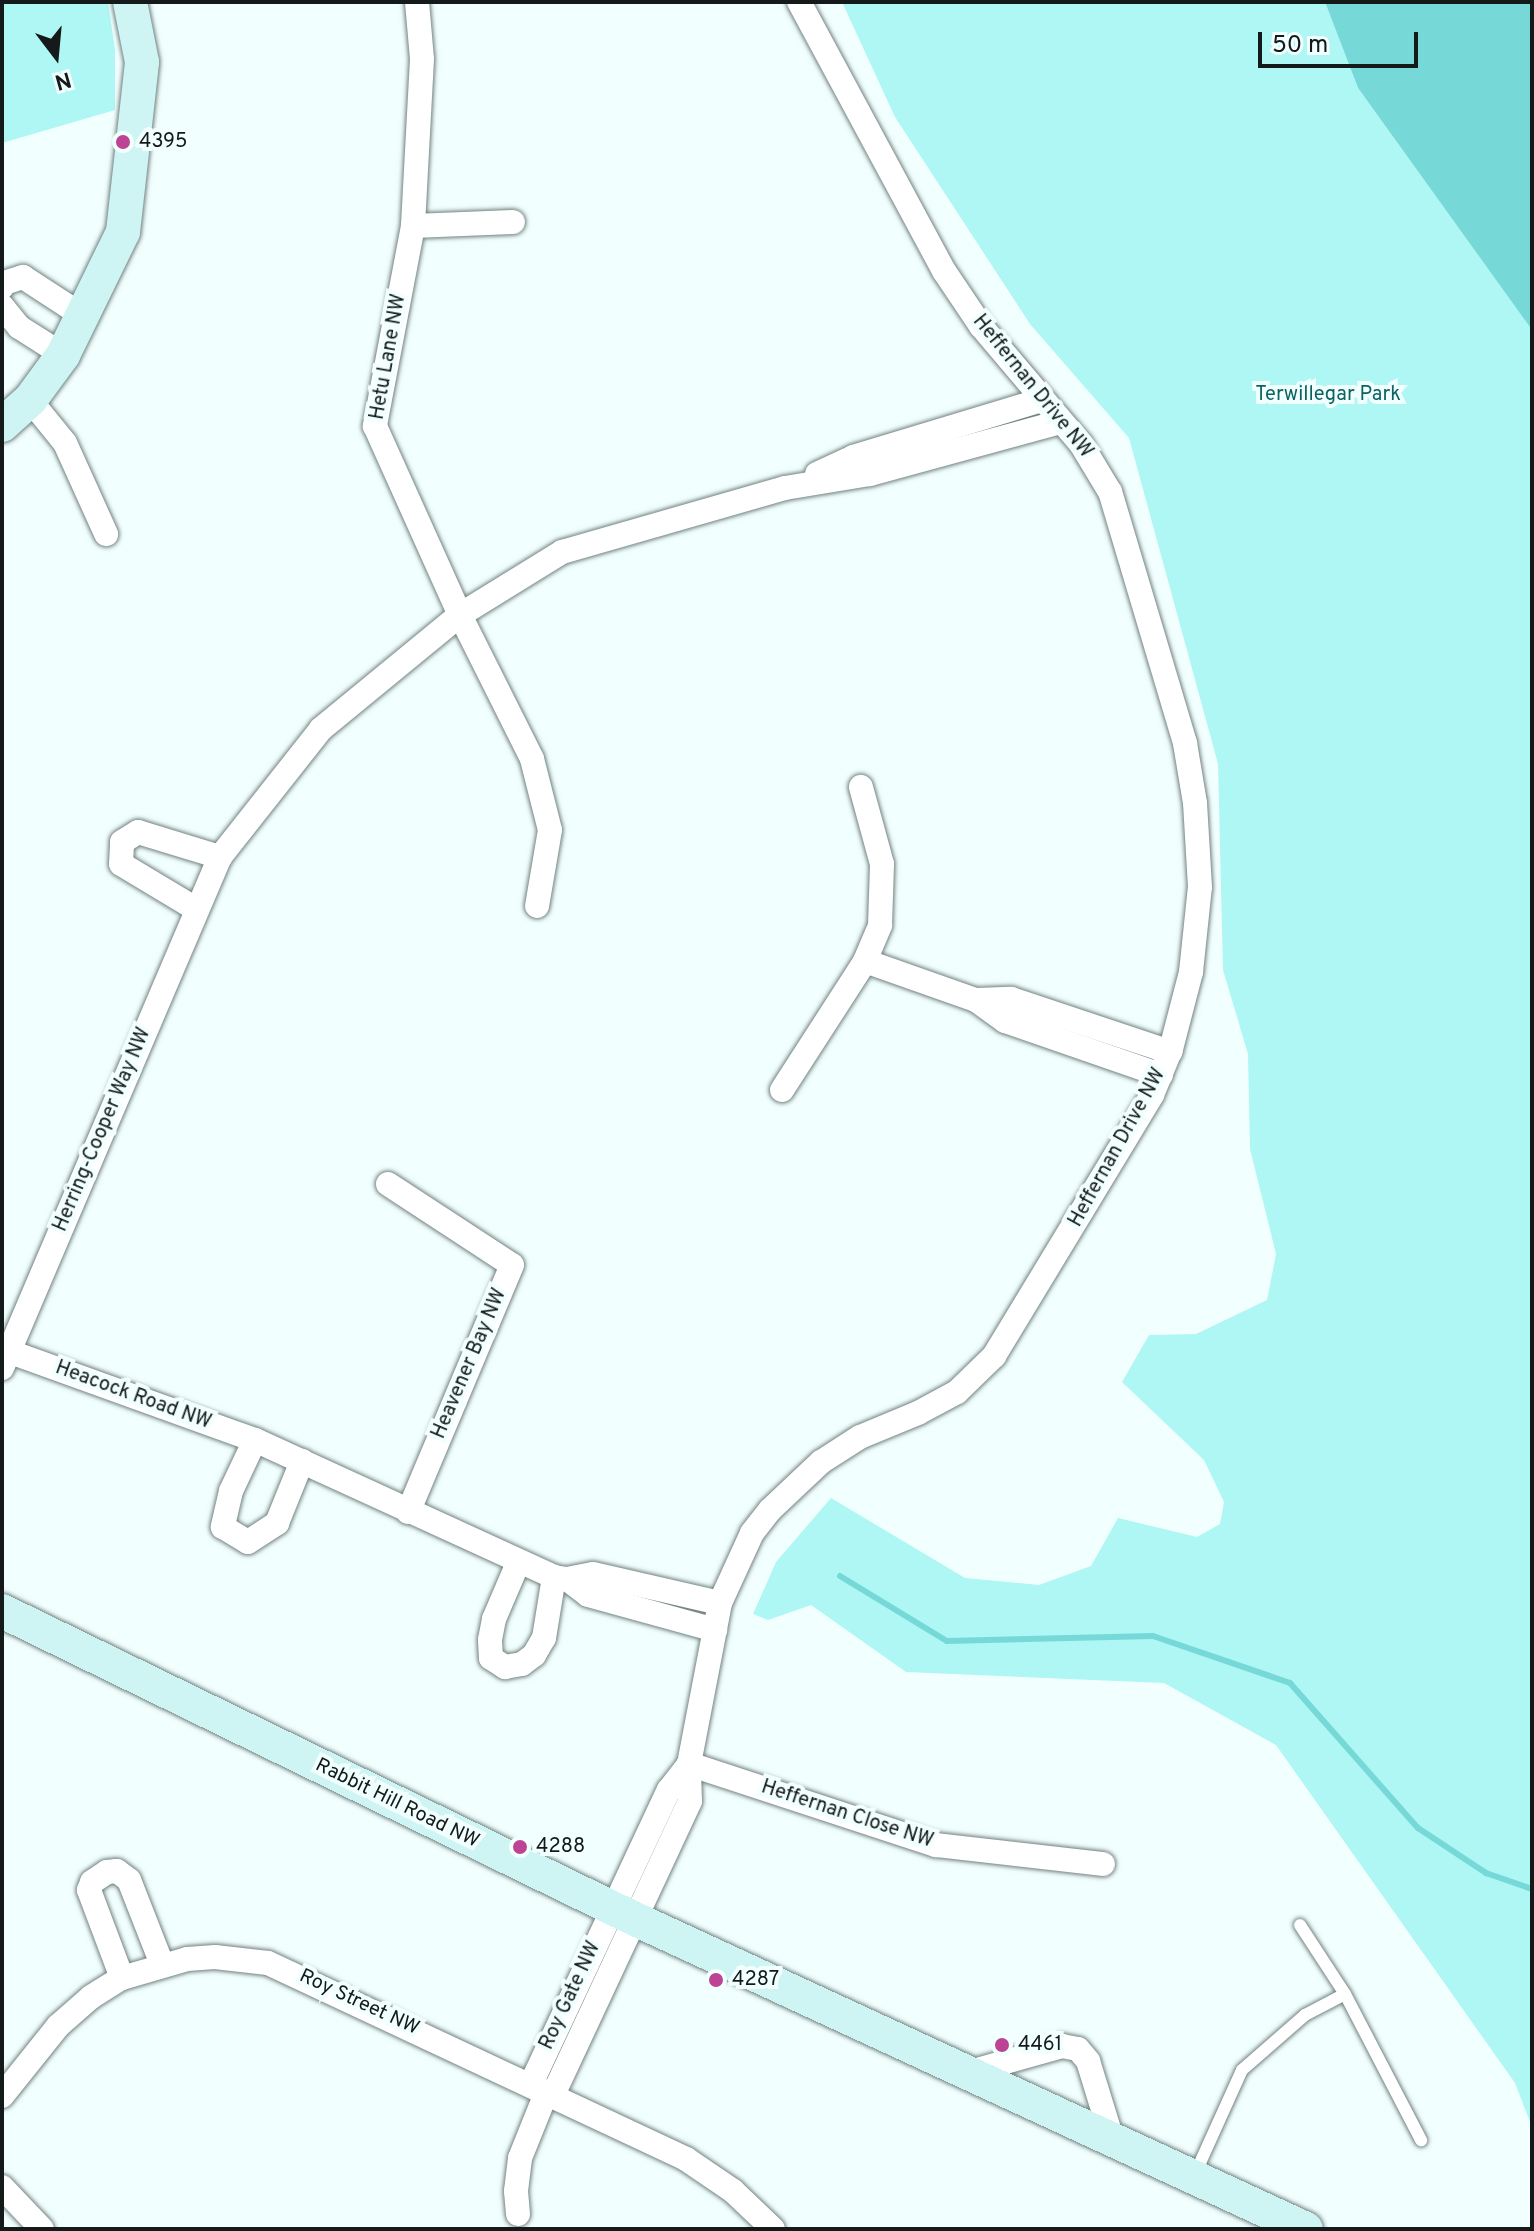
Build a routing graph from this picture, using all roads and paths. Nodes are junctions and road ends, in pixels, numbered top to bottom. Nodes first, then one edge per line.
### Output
1 (130, 2) edge
2 (417, 2) edge
3 (799, 2) edge
4 (513, 222) dead end
5 (413, 226) junction
6 (2, 287) edge
7 (2, 306) edge
8 (83, 316) junction
9 (63, 355) junction
10 (30, 400) junction
11 (1042, 400) junction
12 (1060, 422) junction
13 (2, 425) edge
14 (785, 488) junction
15 (106, 534) dead end
16 (460, 615) junction
17 (861, 787) dead end
18 (220, 857) junction
19 (537, 906) dead end
20 (196, 909) junction
21 (865, 961) junction
22 (976, 1000) junction
23 (1170, 1052) junction
24 (1161, 1075) junction
25 (782, 1090) dead end
26 (388, 1184) dead end
27 (5, 1356) edge
28 (255, 1440) junction
29 (302, 1461) junction
30 (408, 1512) junction
31 (518, 1563) junction
32 (561, 1578) junction
33 (720, 1603) junction
34 (2, 1611) edge
35 (715, 1630) junction
36 (689, 1764) junction
37 (1103, 1864) dead end
38 (623, 1914) junction
39 (1300, 1925) dead end
40 (162, 1964) junction
41 (122, 1978) junction
42 (1345, 1994) junction
43 (970, 2072) junction
44 (543, 2090) junction
45 (2, 2096) edge
46 (1112, 2139) junction
47 (1421, 2140) dead end
48 (1194, 2176) junction
49 (2, 2187) edge
50 (518, 2214) dead end
51 (42, 2229) edge
52 (773, 2229) edge
53 (1306, 2229) edge

1 - 8 street
2 - 5 street, Hetu Lane NW
3 - 11 street, Heffernan Drive NW
4 - 5 street
5 - 16 street, Hetu Lane NW
6 - 8 street
7 - 9 street
8 - 9 street
9 - 10 street
10 - 13 street
10 - 15 street
11 - 12 street, Heffernan Drive NW
11 - 14 street, Herring-Cooper Way NW
12 - 14 street, Herring-Cooper Way NW
12 - 23 street, Heffernan Drive NW
14 - 16 street, Herring-Cooper Way NW
16 - 18 street, Herring-Cooper Way NW
16 - 19 street, Hetu Lane NW
17 - 21 street
18 - 20 street, Herring-Cooper Way NW
18 - 20 street
20 - 27 street, Herring-Cooper Way NW
21 - 22 street
21 - 25 street
22 - 23 street
22 - 24 street
23 - 24 street, Heffernan Drive NW
24 - 33 street, Heffernan Drive NW
26 - 30 street, Heavener Bay NW
27 - 28 street, Heacock Road NW
28 - 29 street, Heacock Road NW
28 - 29 street
29 - 30 street, Heacock Road NW
30 - 31 street, Heacock Road NW
31 - 32 street, Heacock Road NW
31 - 32 street
32 - 33 street, Heacock Road NW
32 - 35 street, Heacock Road NW
33 - 35 street, Heffernan Drive NW
34 - 38 street, Rabbit Hill Road NW
35 - 36 street, Heffernan Drive NW
36 - 37 street, Heffernan Close NW
36 - 38 street, Heffernan Drive NW
38 - 43 street, Rabbit Hill Road NW
38 - 44 street, Roy Gate NW
39 - 42 lane
40 - 41 street, Roy Street NW
40 - 41 street
40 - 44 street, Roy Street NW
41 - 45 street, Roy Street NW
42 - 47 lane
42 - 48 lane
43 - 46 street, Rabbit Hill Road NW
43 - 46 street
44 - 50 street
44 - 52 street, Roy Street NW
46 - 48 street, Rabbit Hill Road NW
48 - 53 street, Rabbit Hill Road NW
49 - 51 street

